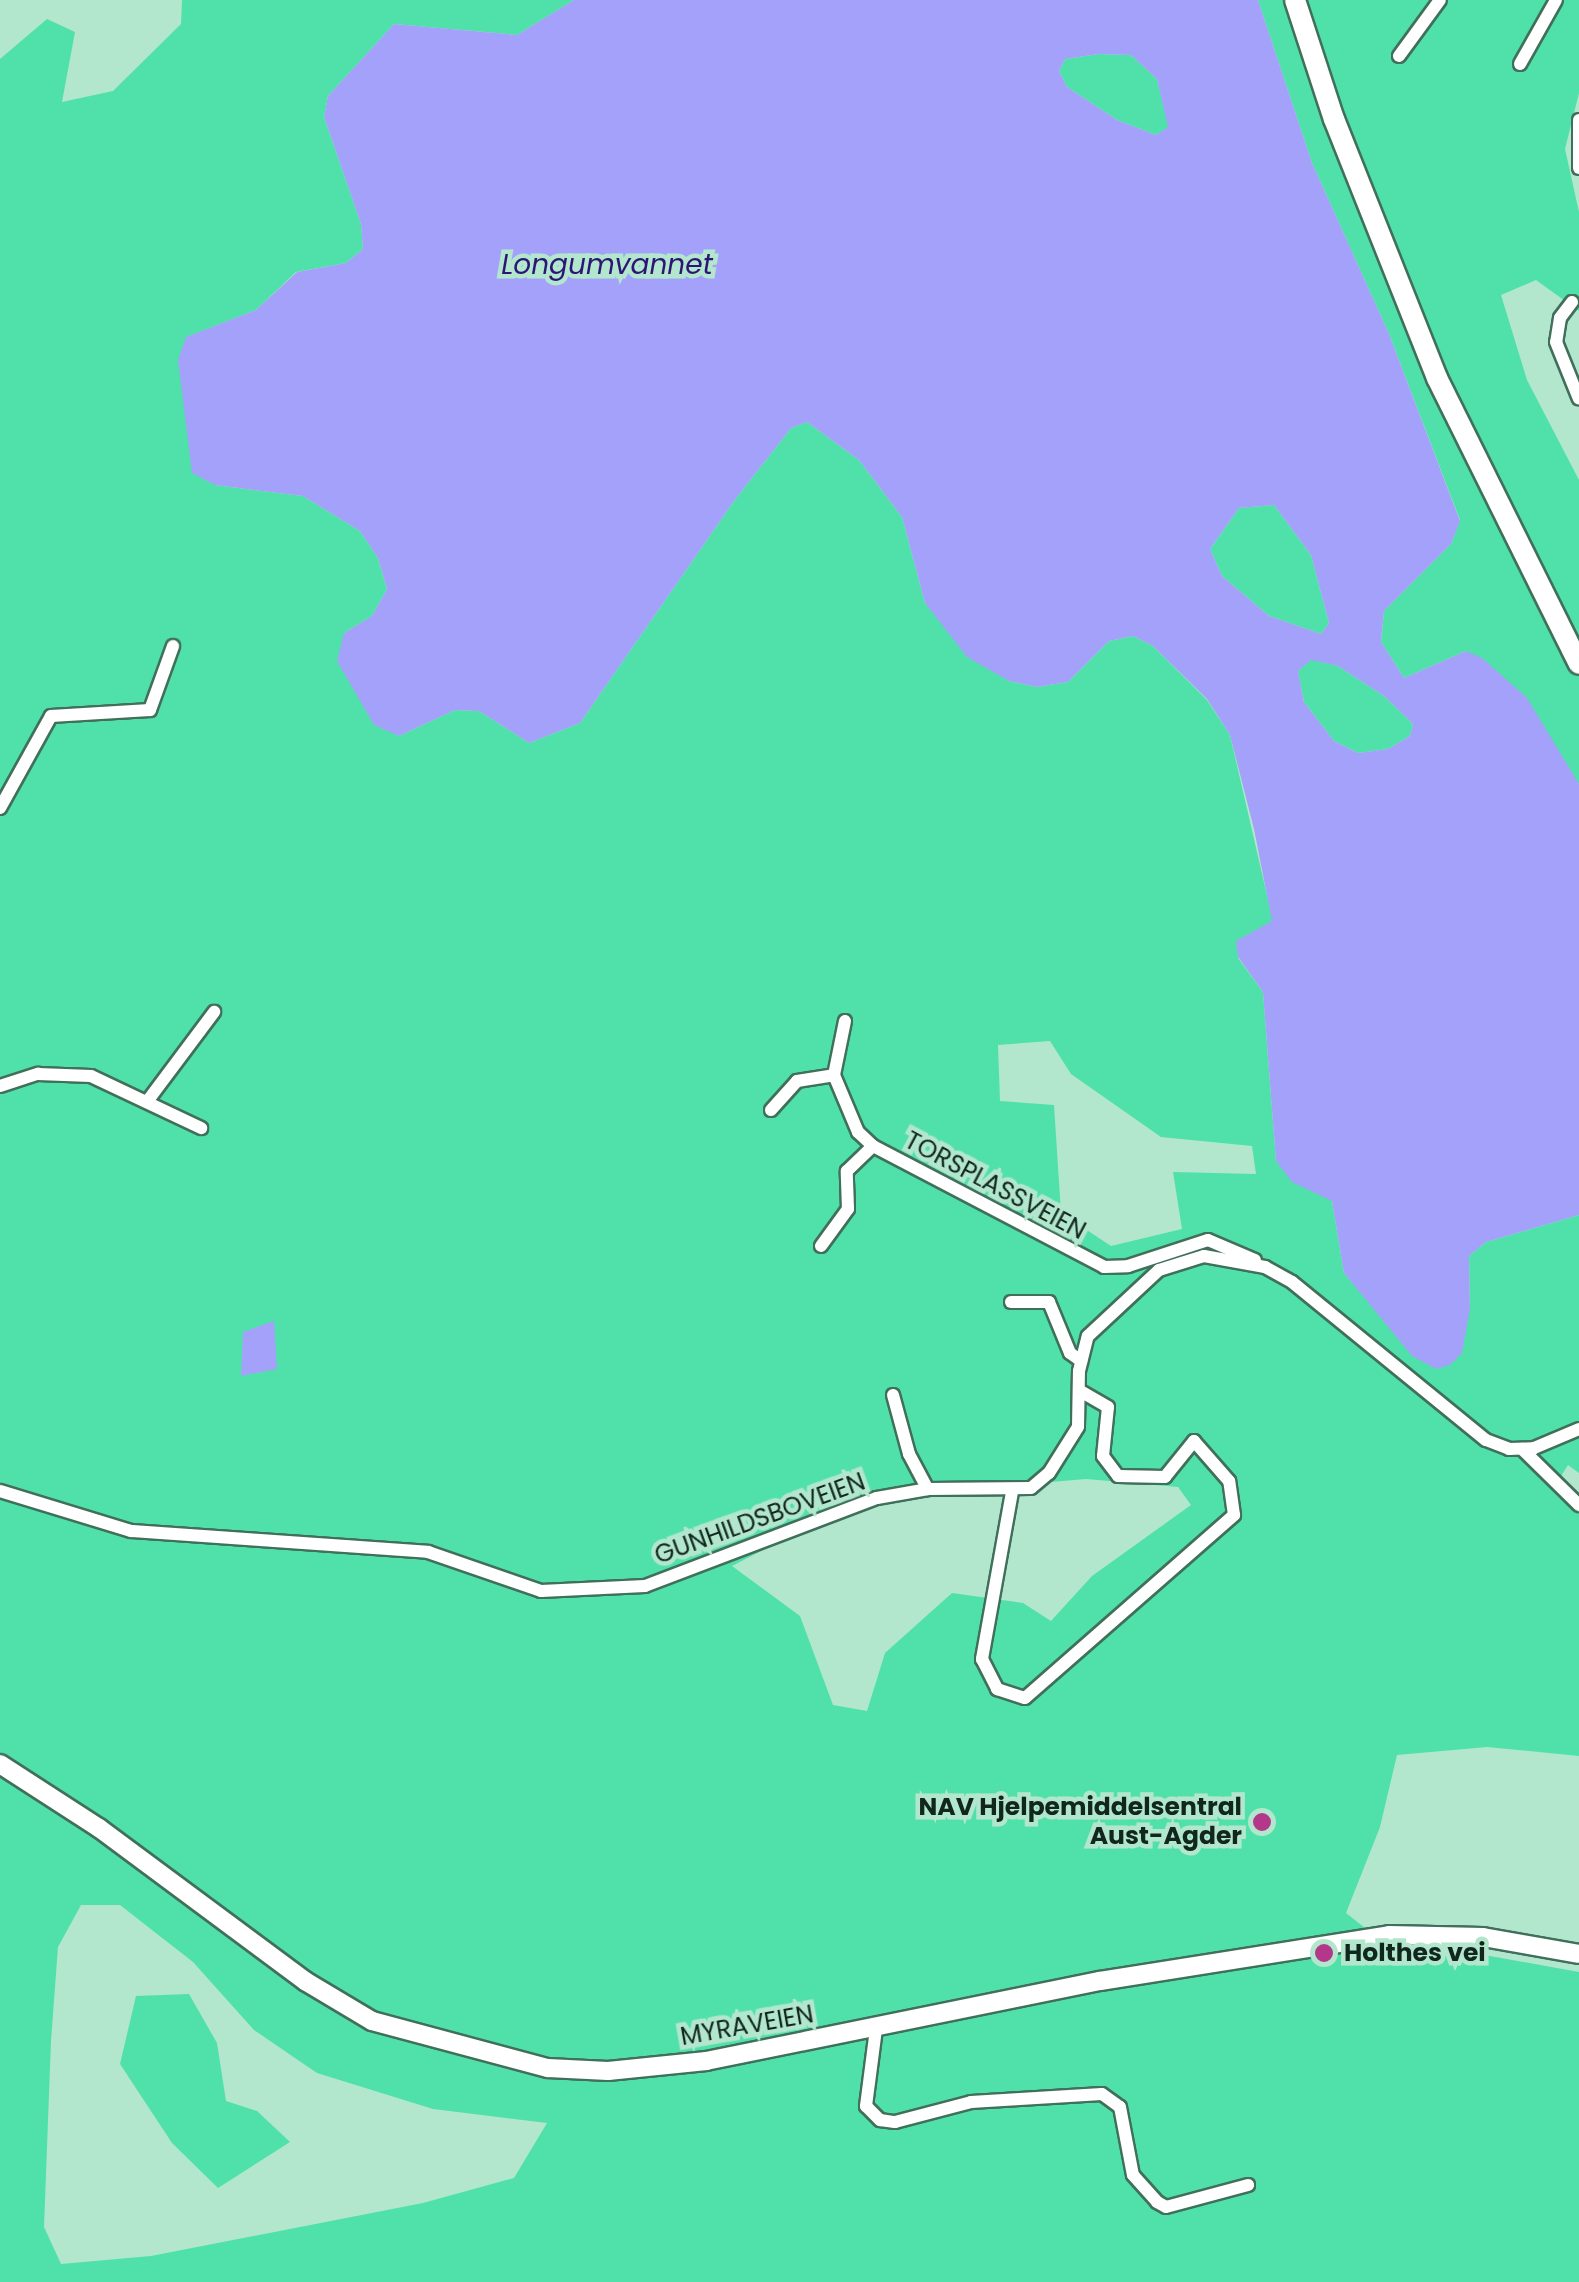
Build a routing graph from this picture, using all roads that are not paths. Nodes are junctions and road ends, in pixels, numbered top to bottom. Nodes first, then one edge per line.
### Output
1 (1296, 0) edge
2 (1307, 0) edge
3 (1440, 0) edge
4 (1556, 0) edge
5 (1399, 56) dead end
6 (1520, 64) dead end
7 (1579, 120) edge
8 (1579, 168) edge
9 (1572, 302) dead end
10 (1579, 400) edge
11 (1579, 644) edge
12 (173, 646) dead end
13 (1579, 664) edge
14 (0, 808) edge
15 (214, 1012) dead end
16 (845, 1021) dead end
17 (834, 1075) junction
18 (0, 1086) edge
19 (149, 1100) junction
20 (771, 1110) dead end
21 (200, 1128) dead end
22 (873, 1146) junction
23 (821, 1246) dead end
24 (1265, 1267) junction
25 (1011, 1302) dead end
26 (1081, 1361) junction
27 (1082, 1392) junction
28 (893, 1396) dead end
29 (1579, 1429) edge
30 (1522, 1449) junction
31 (928, 1489) junction
32 (0, 1491) edge
33 (1012, 1492) junction
34 (1579, 1505) edge
35 (0, 1764) edge
36 (1579, 1954) edge
37 (876, 2029) junction
38 (1248, 2185) dead end

1 - 13 main road
2 - 11 main road
3 - 5 street
4 - 6 street
7 - 8 street
9 - 10 street
12 - 14 street
15 - 19 street
16 - 17 street
17 - 20 street
17 - 22 street, TORSPLASSVEIEN
18 - 19 street
19 - 21 street
22 - 23 street, TORSPLASSVEIEN
22 - 24 street, TORSPLASSVEIEN
24 - 26 street
24 - 30 street
25 - 26 street
26 - 27 street
27 - 33 street
27 - 33 street
28 - 31 street
29 - 30 street
30 - 34 street
31 - 32 street, GUNHILDSBOVEIEN
31 - 33 street, GUNHILDSBOVEIEN
35 - 37 main road, MYRAVEIEN
36 - 37 main road, MYRAVEIEN
37 - 38 street

